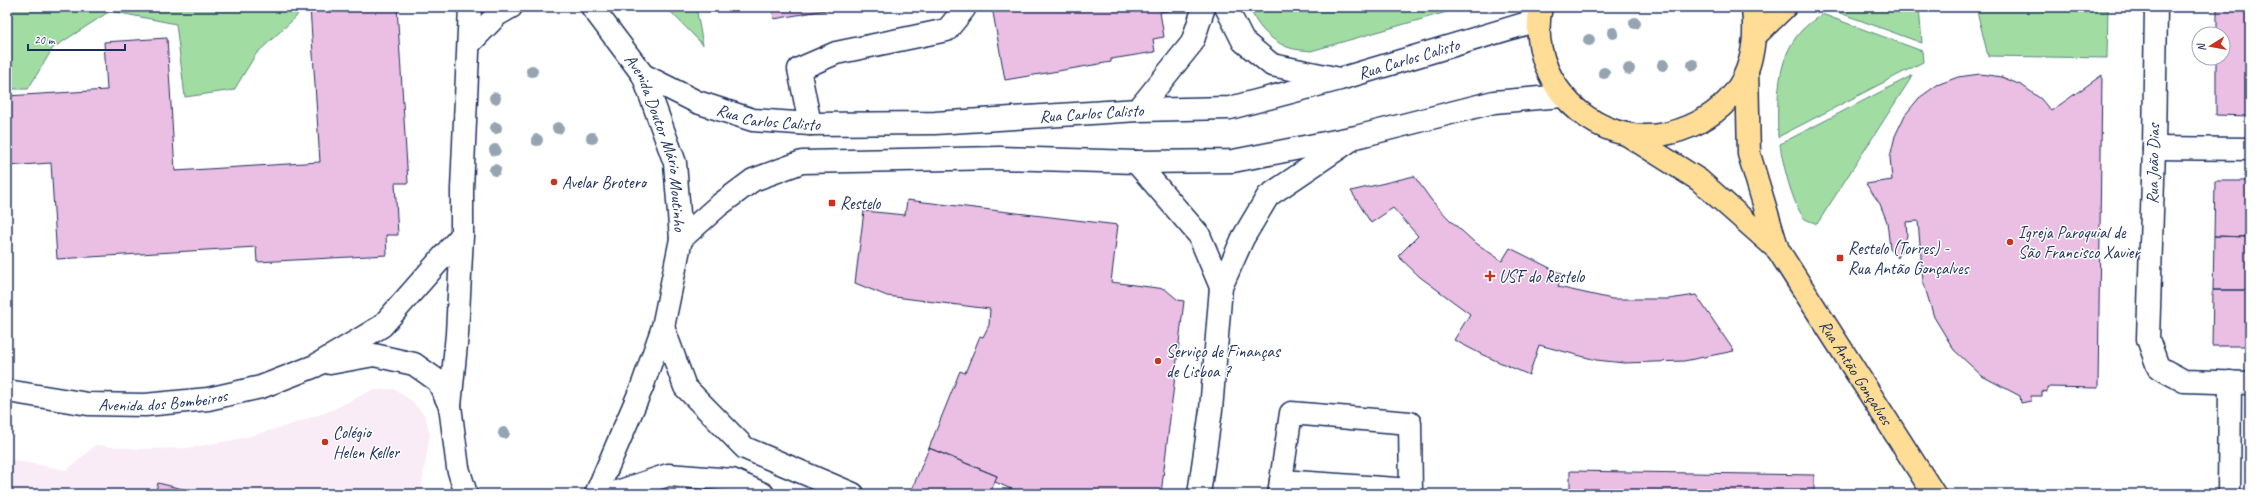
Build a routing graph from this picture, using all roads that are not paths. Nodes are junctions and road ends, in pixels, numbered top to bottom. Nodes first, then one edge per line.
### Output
1 (470, 7) edge
2 (511, 7) edge
3 (592, 7) edge
4 (963, 7) edge
5 (1204, 7) edge
6 (1226, 7) edge
7 (1753, 7) edge
8 (1785, 7) edge
9 (2156, 7) edge
10 (1539, 13) edge
11 (1755, 36) junction
12 (470, 44) junction
13 (1747, 71) junction
14 (643, 74) junction
15 (1340, 79) junction
16 (1562, 96) junction
17 (1138, 110) junction
18 (810, 124) junction
19 (1626, 134) junction
20 (1356, 137) junction
21 (2154, 148) junction
22 (2250, 149) edge
23 (1136, 162) junction
24 (462, 235) junction
25 (681, 239) junction
26 (1778, 250) junction
27 (1221, 287) junction
28 (663, 327) junction
29 (315, 366) junction
30 (2240, 382) edge
31 (7, 391) edge
32 (450, 406) junction
33 (458, 468) junction
34 (1280, 488) edge
35 (1411, 492) edge
36 (456, 494) edge
37 (466, 494) edge
38 (596, 494) edge
39 (610, 494) edge
40 (763, 494) edge
41 (853, 494) edge
42 (1199, 494) edge
43 (1934, 494) edge
44 (2229, 494) edge

1 - 12 street
2 - 12 street
3 - 14 street, Avenida Doutor Mário Moutinho
4 - 18 street
5 - 17 street
6 - 15 street
7 - 11 main road
8 - 11 main road
9 - 21 street, Rua João Dias
10 - 15 street, Rua Carlos Calisto
10 - 16 main road
11 - 13 main road
12 - 24 street
13 - 19 main road
13 - 26 main road, Rua Antão Gonçalves
14 - 18 street, Rua Carlos Calisto
14 - 25 street, Avenida Doutor Mário Moutinho
15 - 17 street, Rua Carlos Calisto
16 - 19 main road
16 - 20 street
17 - 18 street, Rua Carlos Calisto
19 - 26 main road, Rua Antão Gonçalves
20 - 23 street
20 - 27 street
21 - 22 street
21 - 30 street, Rua João Dias
23 - 25 street
23 - 27 street
24 - 29 street, Avenida dos Bombeiros
24 - 32 street
25 - 28 street, Avenida Doutor Mário Moutinho
26 - 43 main road, Rua Antão Gonçalves
27 - 42 street
28 - 38 street, Avenida Doutor Mário Moutinho
28 - 41 street
29 - 31 street, Avenida dos Bombeiros
29 - 32 street, Avenida dos Bombeiros
30 - 44 street
32 - 33 street
33 - 36 street
33 - 37 street
34 - 35 street
34 - 35 street
39 - 40 street

